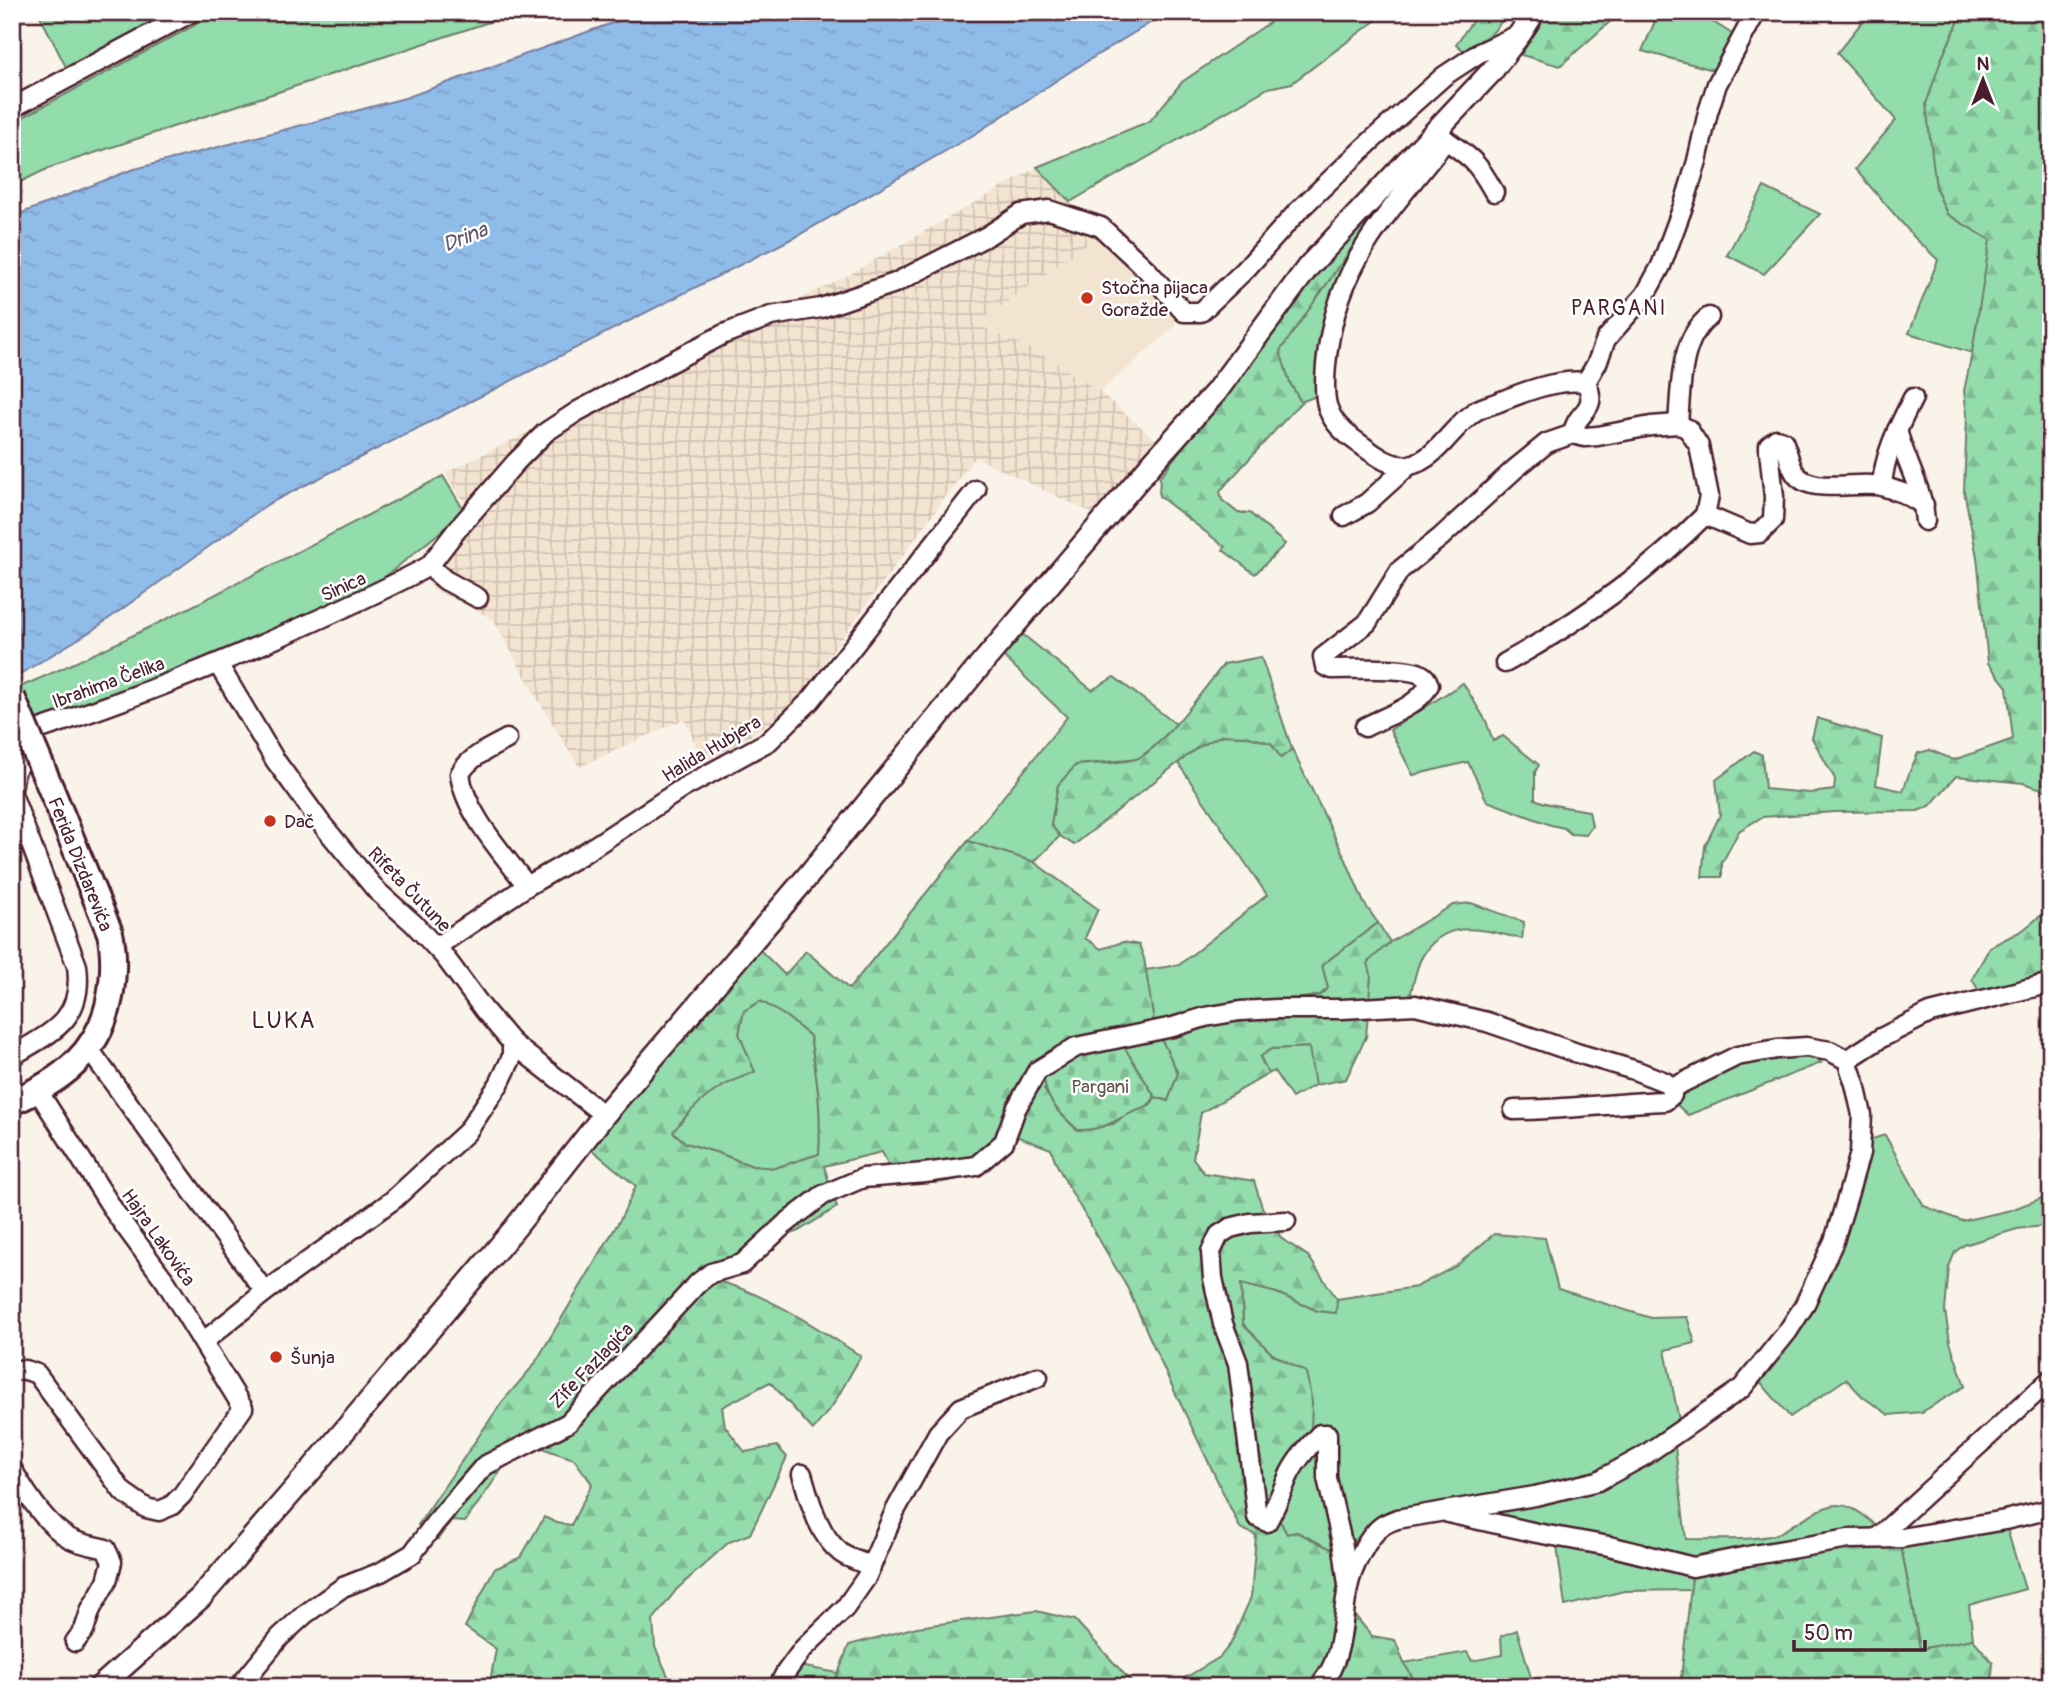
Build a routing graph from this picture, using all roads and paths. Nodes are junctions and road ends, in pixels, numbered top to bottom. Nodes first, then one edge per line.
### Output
1 (192, 12) edge
2 (1534, 12) edge
3 (1756, 12) edge
4 (1520, 34) junction
5 (12, 108) edge
6 (1441, 135) junction
7 (1494, 192) dead end
8 (1709, 317) dead end
9 (1586, 382) junction
10 (1913, 398) dead end
11 (1678, 424) junction
12 (1897, 430) junction
13 (1573, 434) junction
14 (1408, 466) junction
15 (1882, 486) junction
16 (976, 490) dead end
17 (1705, 515) junction
18 (1345, 516) dead end
19 (429, 566) junction
20 (478, 598) dead end
21 (1505, 663) dead end
22 (218, 664) junction
23 (12, 697) edge
24 (1365, 727) dead end
25 (40, 729) junction
26 (12, 738) edge
27 (507, 739) dead end
28 (12, 789) edge
29 (12, 794) edge
30 (527, 886) junction
31 (436, 947) junction
32 (2051, 983) edge
33 (512, 1043) junction
34 (89, 1049) junction
35 (12, 1056) edge
36 (1847, 1060) junction
37 (1672, 1088) junction
38 (38, 1091) junction
39 (12, 1102) edge
40 (1514, 1110) dead end
41 (604, 1115) junction
42 (1286, 1221) dead end
43 (265, 1292) junction
44 (203, 1342) junction
45 (12, 1372) edge
46 (1038, 1377) dead end
47 (2051, 1379) edge
48 (12, 1469) edge
49 (802, 1474) dead end
50 (2051, 1508) edge
51 (1445, 1512) junction
52 (1877, 1538) junction
53 (871, 1566) junction
54 (1348, 1586) junction
55 (75, 1642) dead end
56 (100, 1687) edge
57 (239, 1687) edge
58 (778, 1687) edge
59 (1319, 1687) edge

1 - 5 street
2 - 4 street
3 - 9 street
4 - 6 street
4 - 19 street
6 - 7 street
6 - 14 street
6 - 41 street
8 - 11 street
9 - 13 street
9 - 14 street
10 - 12 street
11 - 13 street
11 - 17 street
12 - 15 street
12 - 15 street
13 - 24 street
14 - 18 street
15 - 17 street
16 - 30 street, Halida Hubjera
17 - 21 street
19 - 20 street
19 - 22 street, Sinica
22 - 25 street, Ibrahima Čelika
22 - 31 street, Rifeta Čutune
23 - 34 main road, Ferida Dizdarevića, bridge
25 - 26 street, Ibrahima Čelika
25 - 28 street
27 - 30 street
29 - 35 street
30 - 31 street, Halida Hubjera
31 - 33 street, Rifeta Čutune
32 - 36 street
33 - 41 street, Rifeta Čutune
33 - 43 street
34 - 38 main road, Ferida Dizdarevića
34 - 43 street
36 - 37 street
36 - 51 street
37 - 40 street
37 - 57 street, Zife Fazlagića
38 - 39 main road, Ferida Dizdarevića
38 - 44 street, Hajra Lakovića
41 - 56 street
42 - 54 street
43 - 44 street
44 - 45 street, Hajra Lakovića
46 - 53 street
47 - 52 street
48 - 55 street
49 - 53 street
50 - 52 street
51 - 52 street
51 - 54 street
53 - 58 street
54 - 59 street

